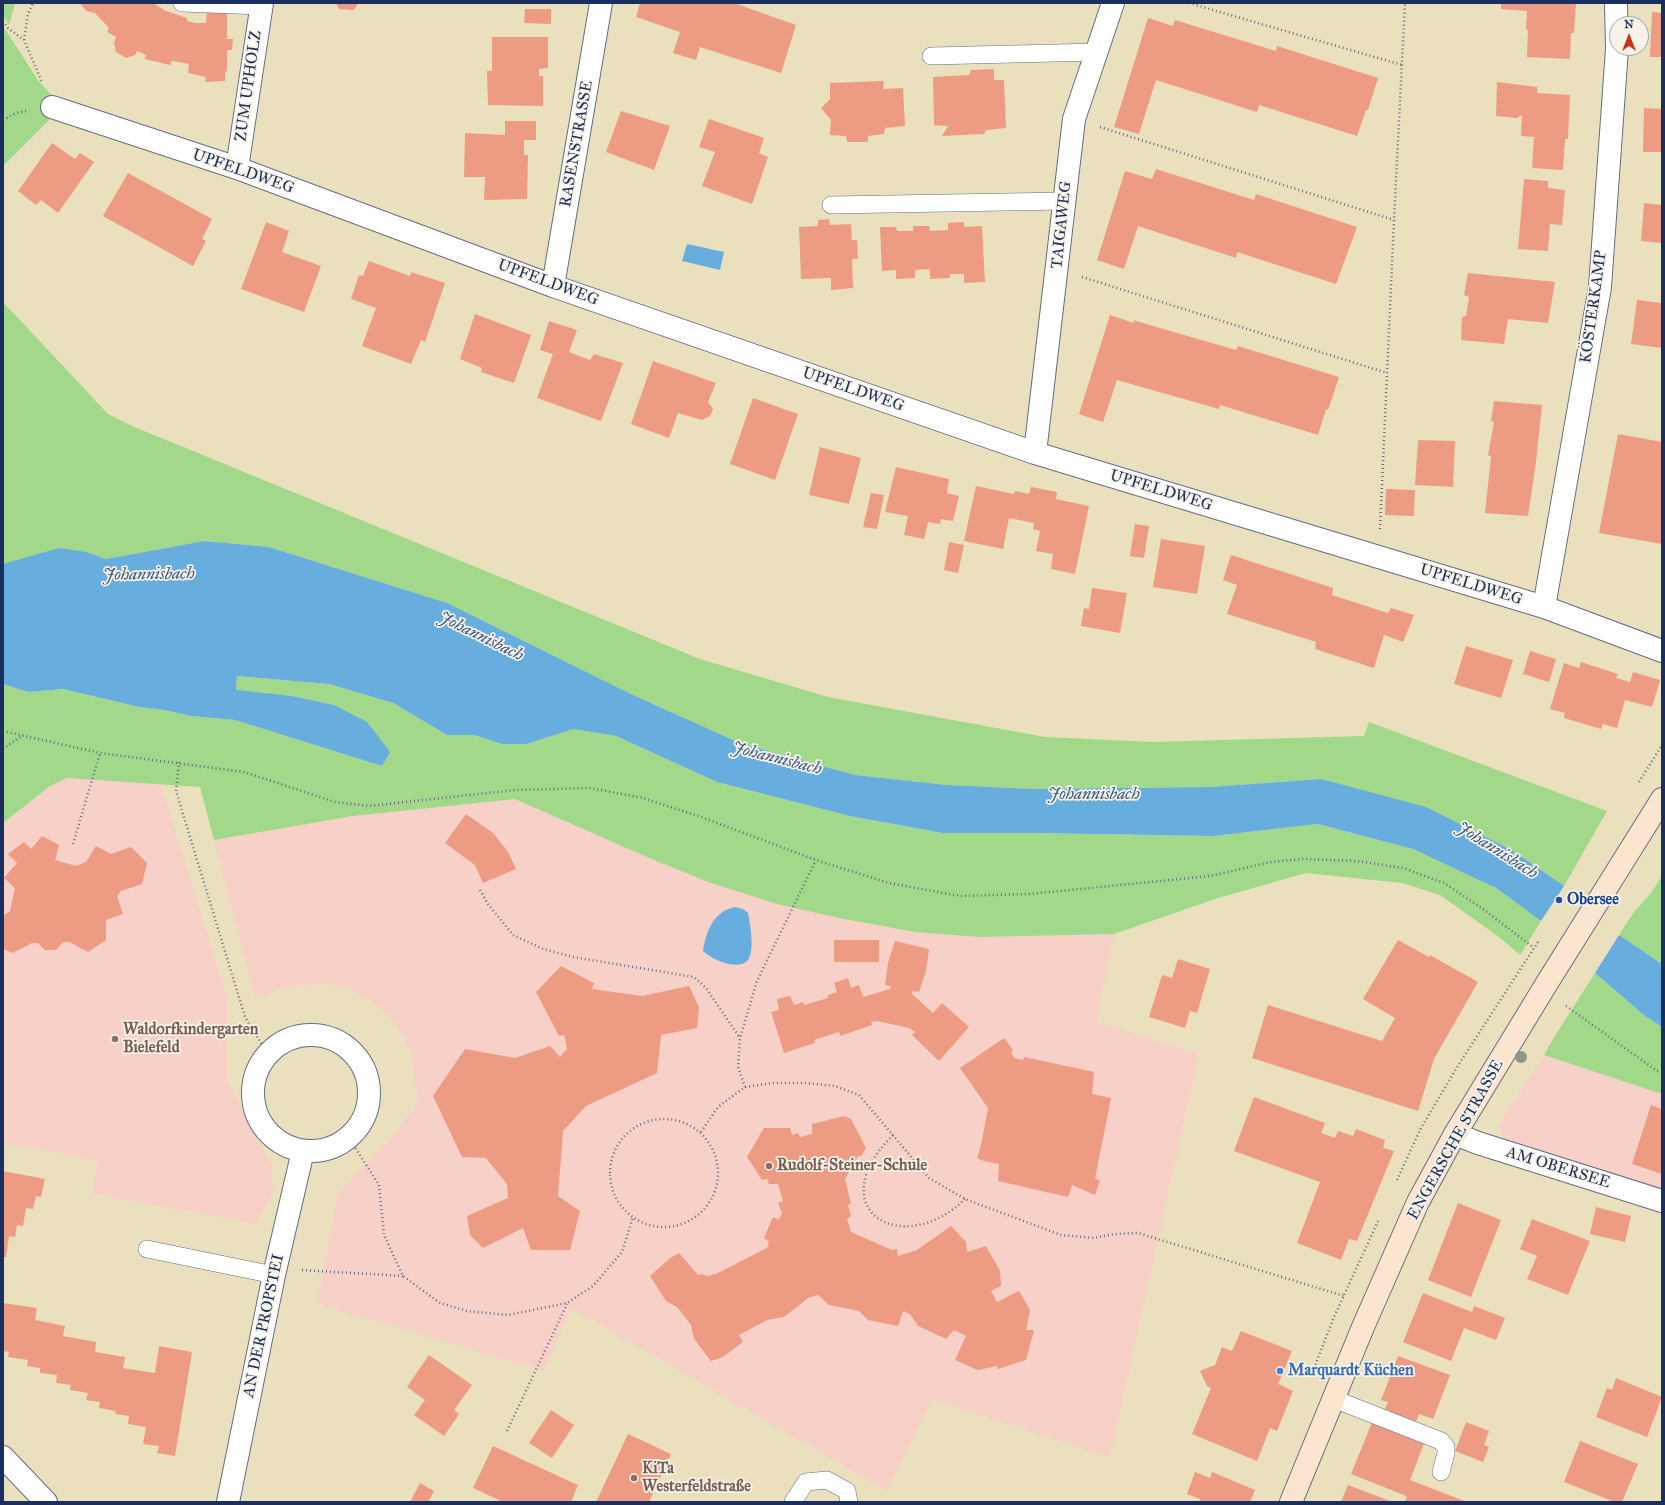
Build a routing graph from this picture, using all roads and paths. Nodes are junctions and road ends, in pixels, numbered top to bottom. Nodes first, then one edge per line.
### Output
1 (33, 3) edge
2 (182, 3) edge
3 (600, 3) edge
4 (1113, 3) edge
5 (1189, 3) edge
6 (1405, 3) edge
7 (1616, 3) edge
8 (261, 4) edge
9 (3, 22) edge
10 (24, 40) junction
11 (1097, 52) junction
12 (931, 56) dead end
13 (1402, 65) junction
14 (52, 108) joint
15 (1074, 119) junction
16 (237, 168) junction
17 (1064, 201) junction
18 (831, 205) dead end
19 (1394, 220) junction
20 (1057, 270) junction
21 (553, 286) junction
22 (1387, 373) junction
23 (1036, 453) junction
24 (1379, 557) junction
25 (1544, 607) junction
26 (1662, 651) edge
27 (3, 731) edge
28 (23, 735) junction
29 (3, 749) edge
30 (100, 753) junction
31 (179, 762) junction
32 (1662, 799) edge
33 (73, 844) dead end
34 (816, 860) junction
35 (480, 890) dead end
36 (1534, 948) dead end
37 (1564, 1004) dead end
38 (740, 1038) junction
39 (268, 1054) junction
40 (1662, 1072) edge
41 (745, 1087) junction
42 (701, 1132) junction
43 (1456, 1134) junction
44 (894, 1135) junction
45 (349, 1138) junction
46 (303, 1151) junction
47 (965, 1199) junction
48 (1662, 1201) edge
49 (633, 1218) junction
50 (147, 1249) dead end
51 (275, 1272) junction
52 (403, 1276) junction
53 (1344, 1296) dead end
54 (567, 1303) junction
55 (1334, 1399) junction
56 (507, 1431) dead end
57 (3, 1457) edge
58 (1441, 1472) dead end
59 (46, 1502) edge
60 (228, 1502) edge
61 (793, 1502) edge
62 (849, 1502) edge
63 (1291, 1502) edge

1 - 10 path
2 - 8 lane
3 - 21 street, RASENSTRASSE
4 - 11 street, TAIGAWEG
5 - 13 path
6 - 13 path
7 - 25 street, KÖSTERKAMP
8 - 16 street, ZUM UPHOLZ
9 - 10 path
10 - 14 path
11 - 12 lane
11 - 15 street, TAIGAWEG
13 - 19 path
14 - 16 street, UPFELDWEG
15 - 17 street, TAIGAWEG
15 - 19 path
16 - 21 street, UPFELDWEG
17 - 18 lane
17 - 20 street, TAIGAWEG
19 - 22 path
20 - 22 path
20 - 23 street, TAIGAWEG
21 - 23 street, UPFELDWEG
22 - 24 path
23 - 24 street, UPFELDWEG
24 - 25 street, UPFELDWEG
25 - 26 street, UPFELDWEG
27 - 28 path
28 - 29 path
28 - 30 path
30 - 31 path
30 - 33 path
31 - 34 path
31 - 39 path
32 - 43 main road, ENGERSCHE STRASSE
34 - 36 path
34 - 38 path
35 - 38 path
37 - 40 path
38 - 41 path
39 - 45 street
39 - 46 street
41 - 42 path
41 - 44 path
42 - 49 path
42 - 49 path
43 - 48 street, AM OBERSEE
43 - 55 main road, ENGERSCHE STRASSE
44 - 47 path
44 - 47 path
45 - 46 street
45 - 52 path
46 - 51 street, AN DER PROPSTEI
47 - 53 path
49 - 54 path
50 - 51 lane
51 - 52 path
51 - 60 street, AN DER PROPSTEI
52 - 54 path
54 - 56 path
55 - 58 lane
55 - 63 main road, ENGERSCHE STRASSE
57 - 59 street
61 - 62 lane

